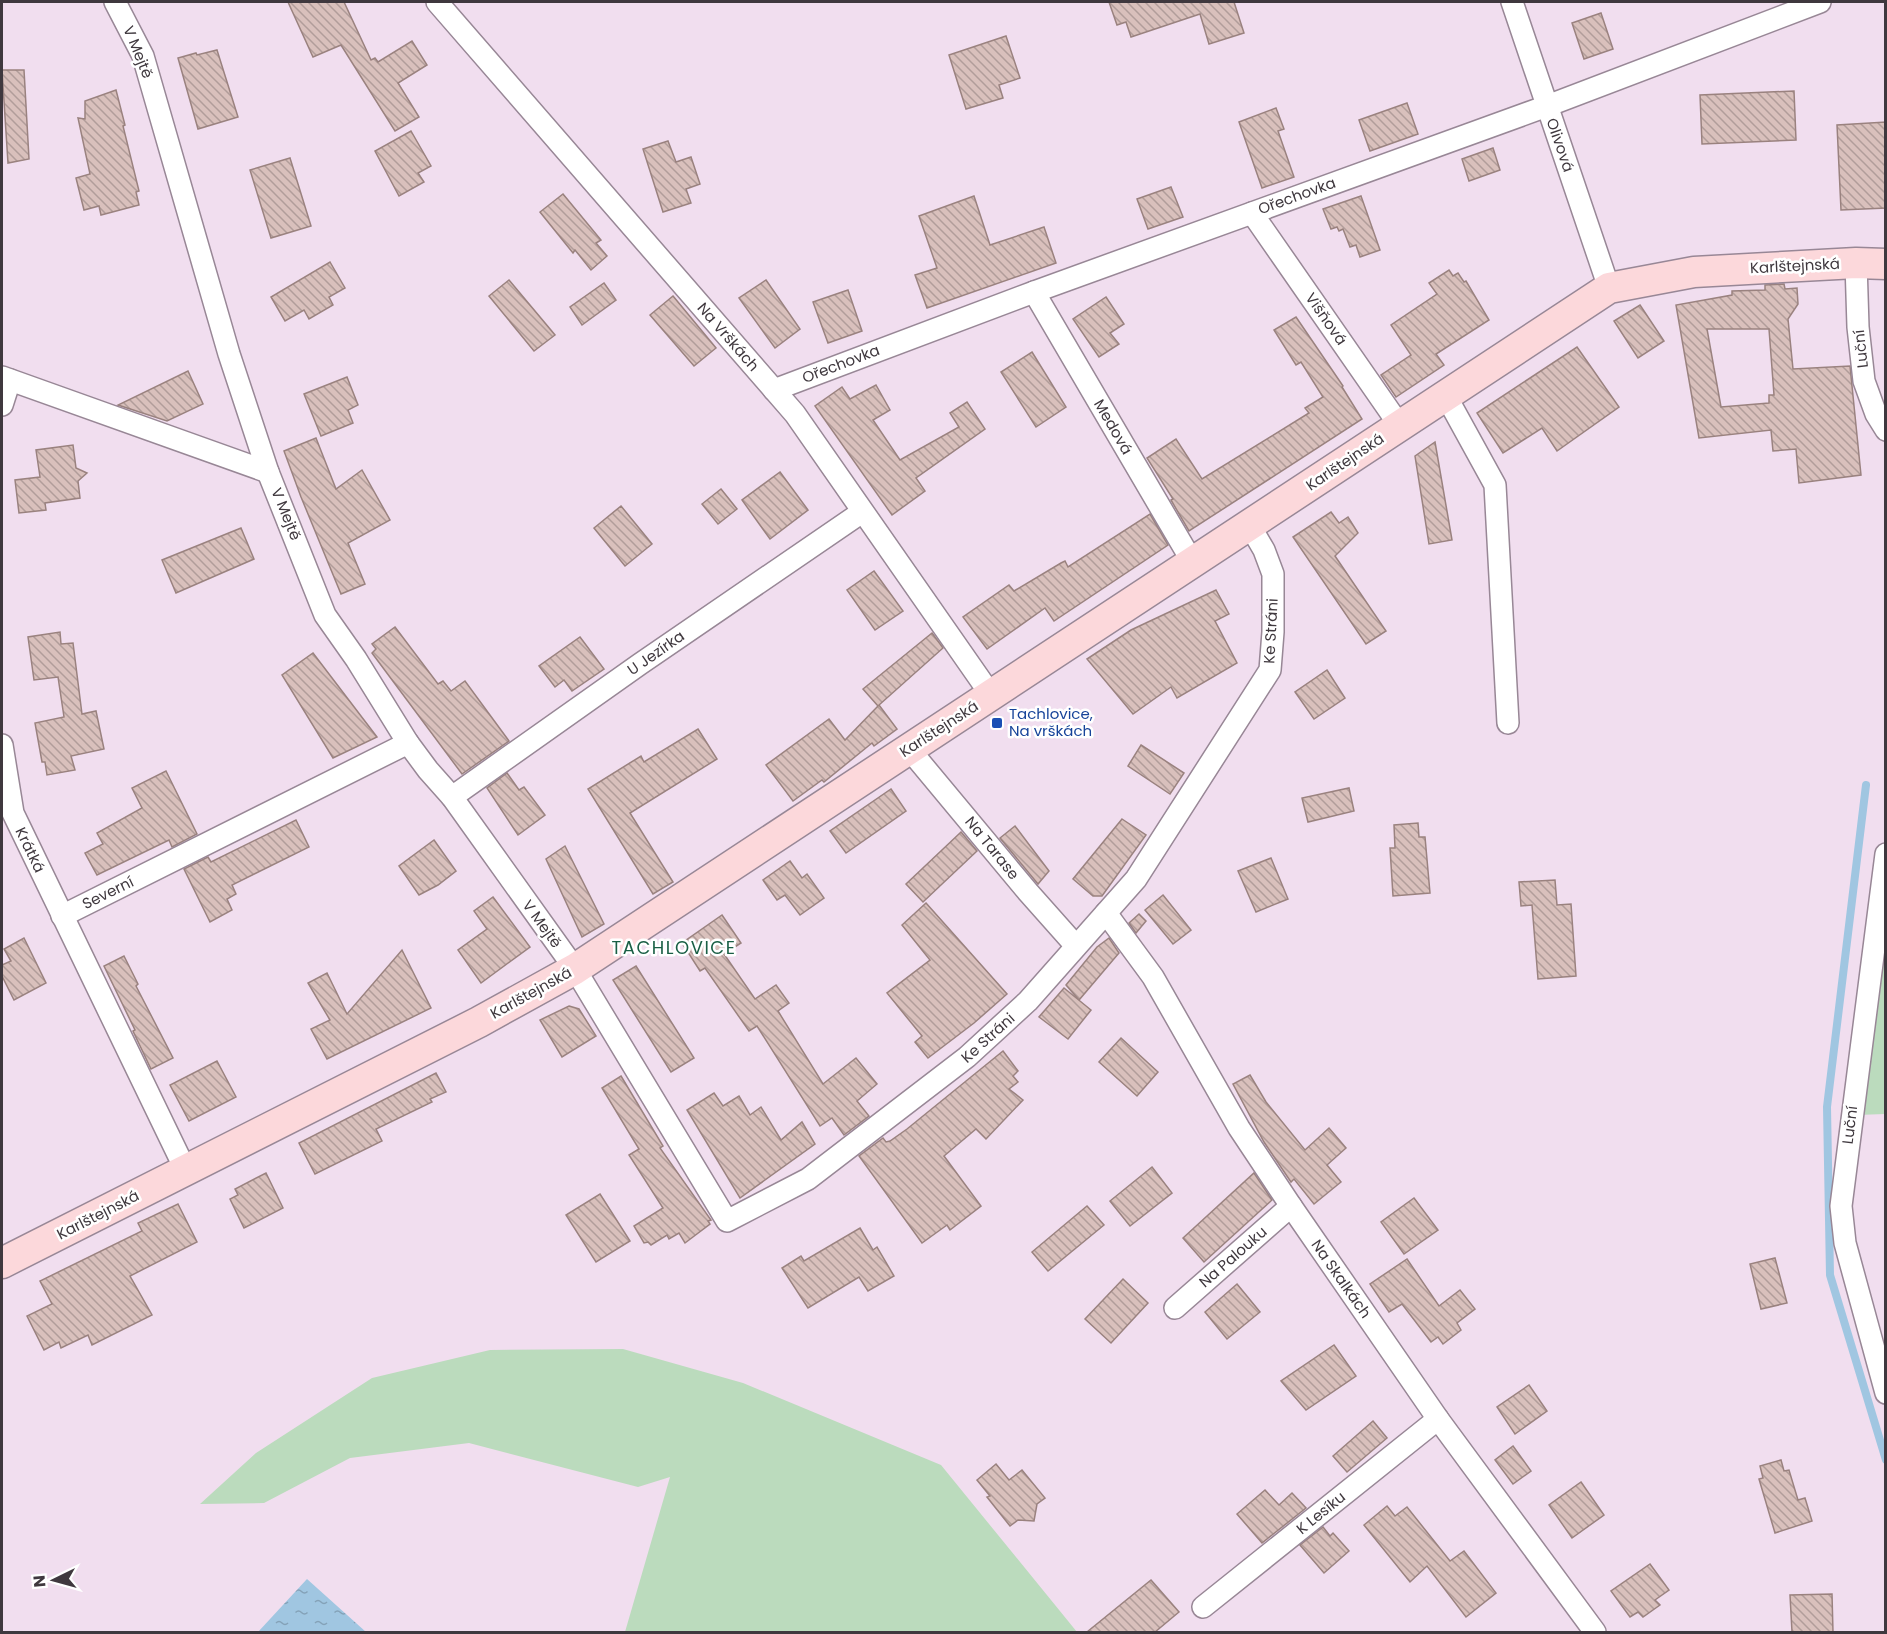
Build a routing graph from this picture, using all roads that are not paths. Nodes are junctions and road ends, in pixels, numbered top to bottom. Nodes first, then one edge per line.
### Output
1 (115, 2) edge
2 (437, 2) edge
3 (1512, 2) edge
4 (1808, 3) edge
5 (1547, 106) junction
6 (1252, 213) junction
7 (1856, 263) junction
8 (1886, 264) edge
9 (1609, 288) junction
10 (1034, 292) junction
11 (6, 378) edge
12 (774, 390) junction
13 (1446, 396) junction
14 (2, 405) edge
15 (1400, 426) junction
16 (1886, 430) edge
17 (268, 472) junction
18 (862, 512) junction
19 (1250, 526) junction
20 (1193, 563) junction
21 (991, 695) junction
22 (1508, 723) dead end
23 (408, 743) junction
24 (2, 745) edge
25 (909, 749) junction
26 (452, 797) junction
27 (1886, 854) edge
28 (1106, 913) junction
29 (62, 916) junction
30 (1076, 946) junction
31 (574, 969) junction
32 (186, 1171) junction
33 (1291, 1206) junction
34 (2, 1263) edge
35 (1175, 1308) dead end
36 (1886, 1393) edge
37 (1438, 1419) junction
38 (1203, 1607) dead end
39 (1595, 1632) edge

1 - 17 street, V Mejtě
2 - 12 street, Na Vrškách
3 - 5 street, Olivová
4 - 5 street, Ořechovka
5 - 6 street, Ořechovka
5 - 9 street, Olivová
6 - 10 street, Ořechovka
6 - 15 street, Višňová
7 - 8 main road, Karlštejnská
7 - 9 main road, Karlštejnská
7 - 16 street, Luční
9 - 13 main road, Karlštejnská
10 - 12 street, Ořechovka
10 - 20 street, Medová
11 - 14 street
11 - 17 street
12 - 18 street, Na Vrškách
13 - 15 main road, Karlštejnská
13 - 22 street
15 - 19 main road, Karlštejnská
17 - 23 street, V Mejtě
18 - 21 street, Na Vrškách
18 - 26 street, U Jezírka
19 - 20 main road, Karlštejnská
19 - 28 street, Ke Stráni
20 - 21 main road, Karlštejnská
21 - 25 main road, Karlštejnská
23 - 26 street, V Mejtě
23 - 29 street, Severní
24 - 29 street, Krátká
25 - 30 street, Na Tarase
25 - 31 main road, Karlštejnská
26 - 31 street, V Mejtě
27 - 36 street, Luční
28 - 30 street, Ke Stráni
28 - 33 street, Na Skalkách
29 - 32 street
30 - 31 street, Ke Stráni
31 - 32 main road, Karlštejnská
32 - 34 main road, Karlštejnská
33 - 35 street, Na Palouku
33 - 37 street, Na Skalkách
37 - 38 street, K Lesíku
37 - 39 street, Na Skalkách

